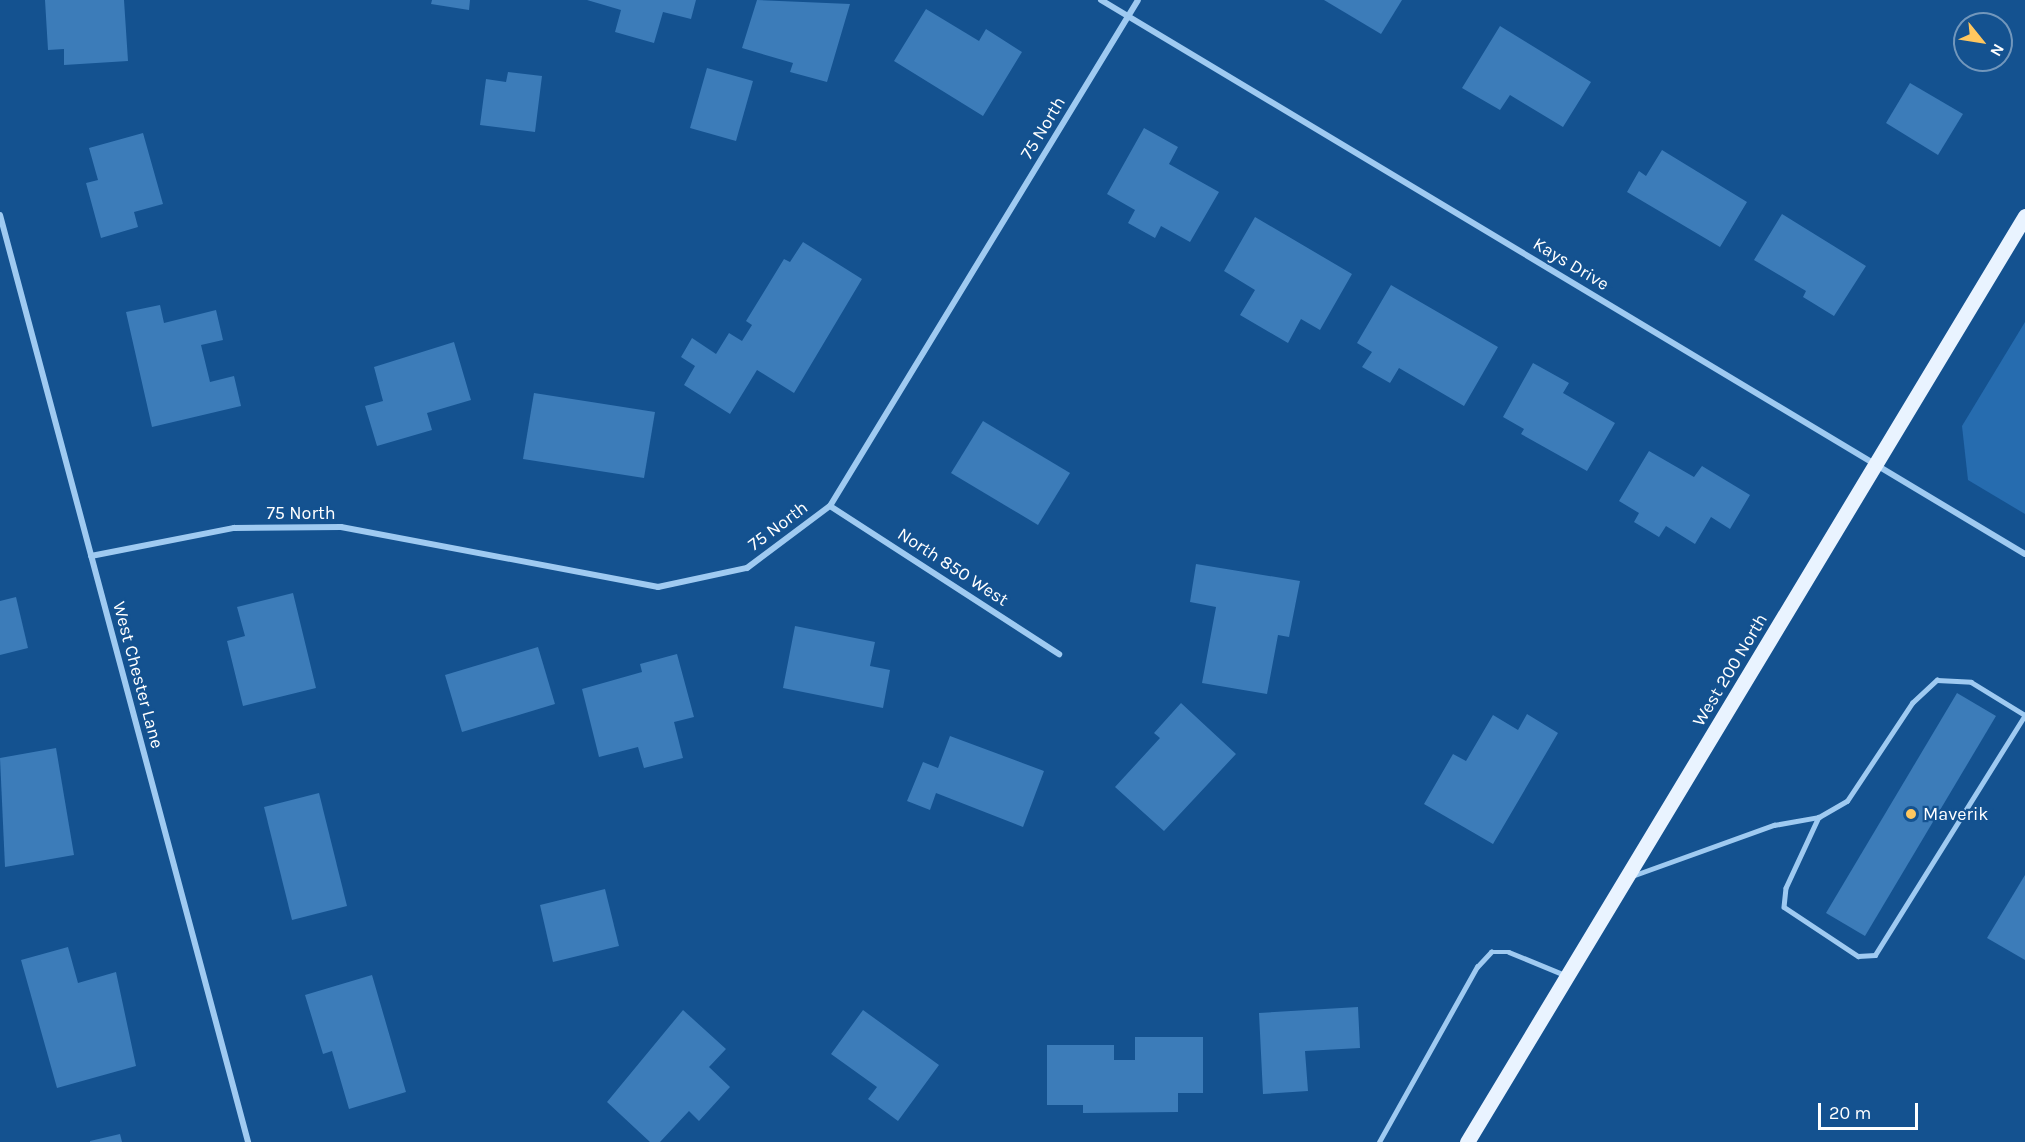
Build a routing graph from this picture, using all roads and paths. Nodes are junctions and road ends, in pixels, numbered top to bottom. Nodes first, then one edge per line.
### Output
1 (1101, 0) edge
2 (1138, 0) edge
3 (1128, 16) junction
4 (0, 215) edge
5 (2025, 216) edge
6 (1876, 463) junction
7 (830, 506) junction
8 (2025, 554) edge
9 (91, 556) junction
10 (1059, 654) dead end
11 (2025, 715) edge
12 (1819, 817) junction
13 (1629, 877) junction
14 (1568, 976) junction
15 (248, 1142) edge
16 (1378, 1142) edge
17 (1467, 1142) edge

1 - 3 street, Kays Drive
2 - 3 street, 75 North
3 - 6 street, Kays Drive
3 - 7 street, 75 North
4 - 9 street, West Chester Lane
5 - 6 main road, West 200 North
6 - 8 street, Kays Drive
6 - 13 main road, West 200 North
7 - 9 street, 75 North
7 - 10 street, North 850 West
9 - 15 street, West Chester Lane
11 - 12 lane
11 - 12 lane
12 - 13 lane
13 - 14 main road, West 200 North
14 - 16 lane
14 - 17 main road, West 200 North

